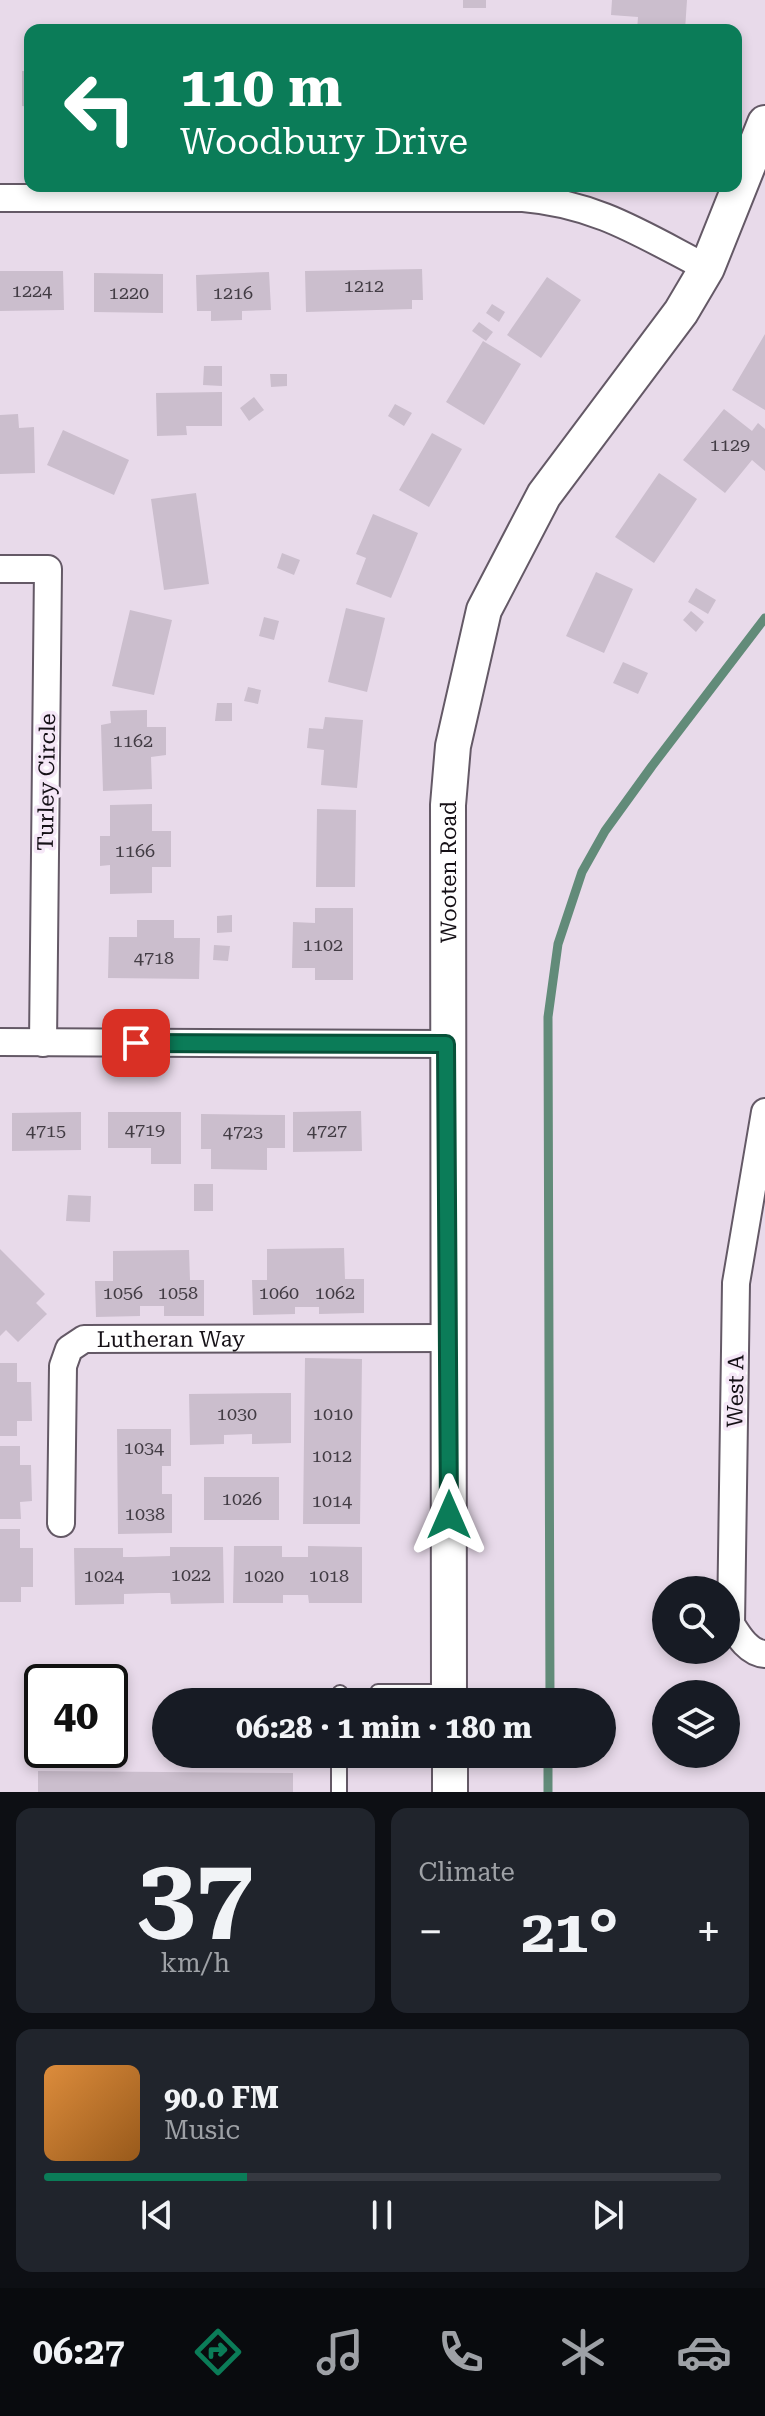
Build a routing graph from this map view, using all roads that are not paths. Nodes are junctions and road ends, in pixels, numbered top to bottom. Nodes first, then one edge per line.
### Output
1 (765, 123) edge
2 (742, 180) edge
3 (737, 192) edge
4 (0, 198) edge
5 (707, 268) junction
6 (0, 569) edge
7 (0, 1042) edge
8 (43, 1043) junction
9 (446, 1044) junction
10 (765, 1112) edge
11 (449, 1338) junction
12 (61, 1523) dead end
13 (765, 1654) edge
14 (449, 1688) edge
15 (339, 1768) edge
16 (450, 1768) edge
17 (339, 1792) edge
18 (450, 1792) edge

1 - 2 street, Wooten Road
3 - 5 street, Wooten Road
4 - 5 street
5 - 9 street, Wooten Road
6 - 8 street, Turley Circle
7 - 8 street
8 - 9 street
9 - 11 street, Wooten Road
10 - 13 street, West A
11 - 12 street, Lutheran Way
11 - 14 street, Wooten Road
15 - 17 lane
16 - 18 street

